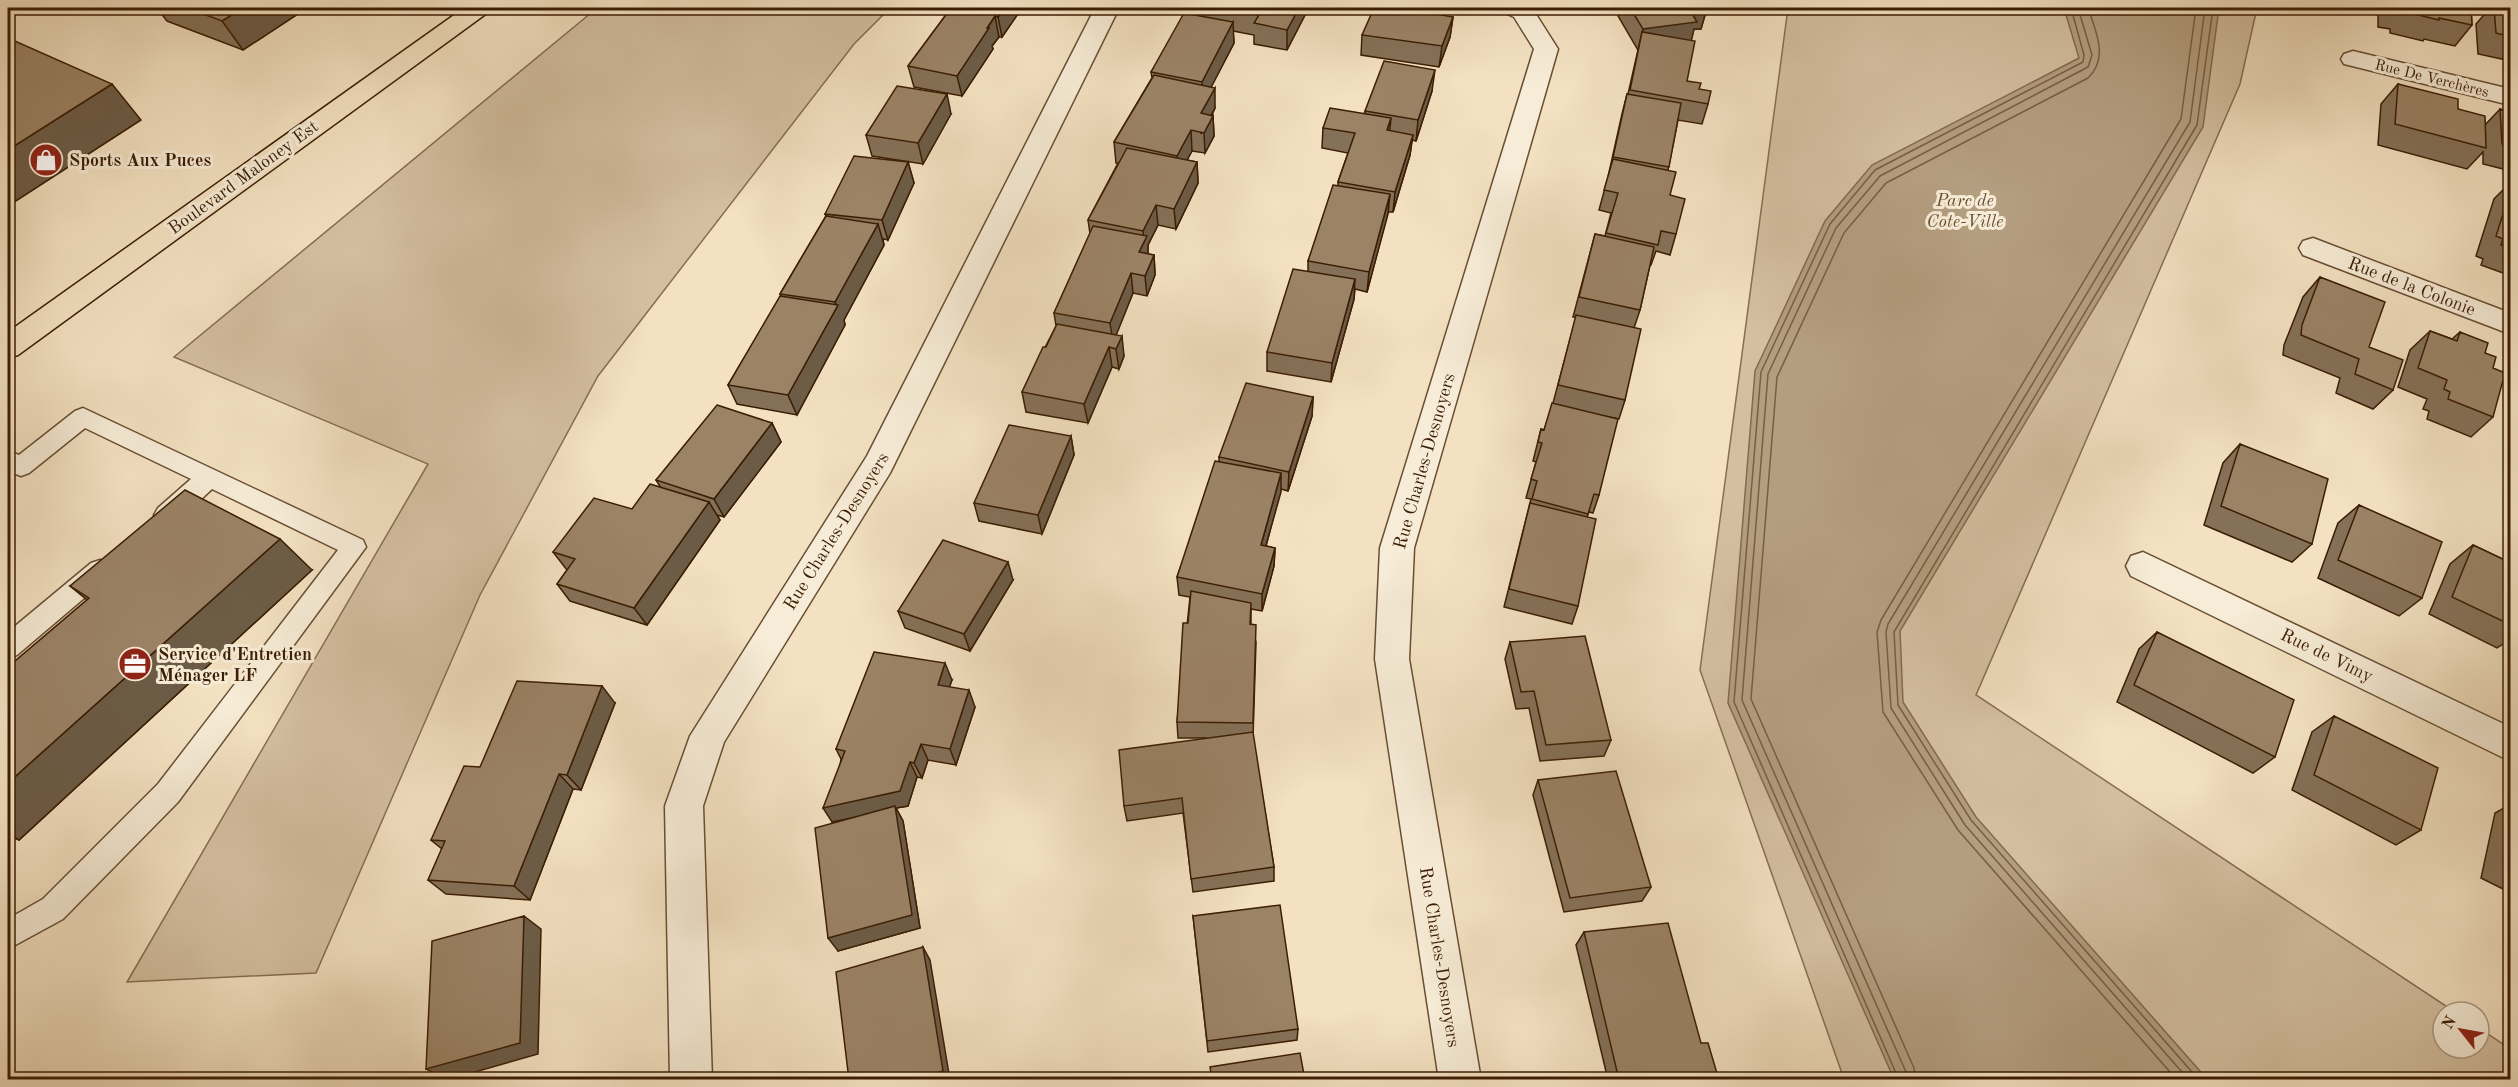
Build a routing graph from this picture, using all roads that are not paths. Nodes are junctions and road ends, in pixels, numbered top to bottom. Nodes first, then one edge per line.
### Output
1 (479, 8) edge
2 (1107, 8) edge
3 (1513, 8) edge
4 (2353, 59) dead end
5 (2511, 97) edge
6 (2313, 248) dead end
7 (2511, 324) edge
8 (8, 347) edge
9 (12, 468) edge
10 (210, 477) junction
11 (150, 528) edge
12 (115, 557) edge
13 (2143, 566) dead end
14 (8, 647) edge
15 (2511, 744) edge
16 (8, 935) edge
17 (691, 1080) edge
18 (1460, 1080) edge

1 - 8 main road, Boulevard Maloney Est
2 - 17 street, Rue Charles-Desnoyers
3 - 18 street, Rue Charles-Desnoyers
4 - 5 street, Rue De Verchères
6 - 7 street, Rue de la Colonie
9 - 10 lane
10 - 11 lane
10 - 16 lane
12 - 14 lane
13 - 15 street, Rue de Vimy

